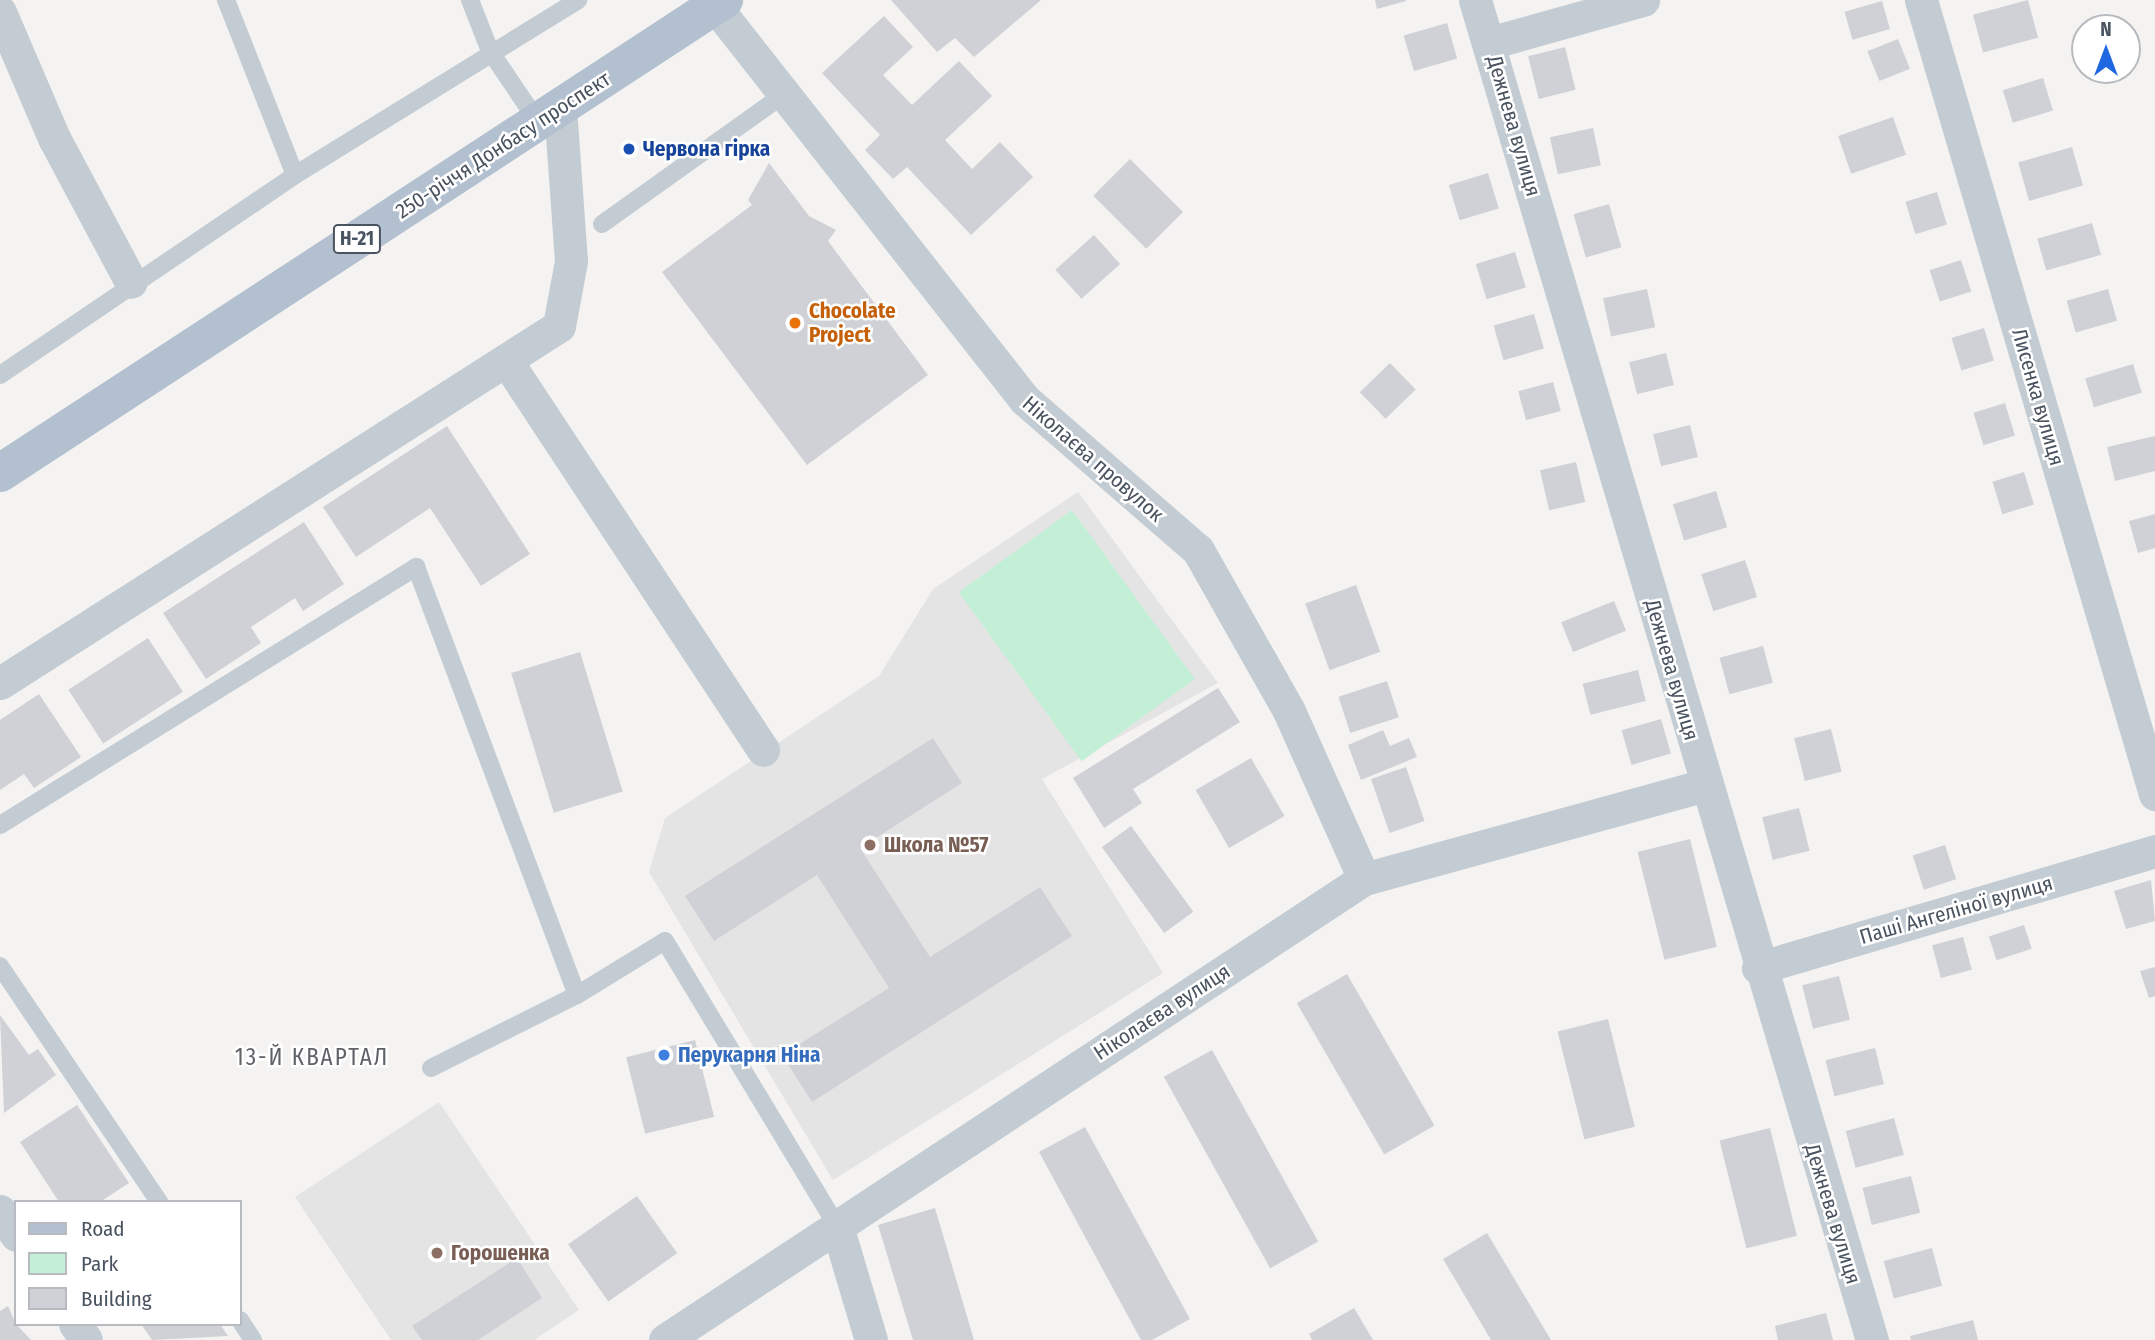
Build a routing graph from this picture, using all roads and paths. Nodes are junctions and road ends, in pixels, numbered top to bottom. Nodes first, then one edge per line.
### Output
1 (226, 0) edge
2 (470, 0) edge
3 (578, 0) edge
4 (1475, 0) edge
5 (1643, 0) edge
6 (1921, 0) edge
7 (719, 3) edge
8 (4, 12) edge
9 (1489, 43) junction
10 (490, 51) junction
11 (783, 95) junction
12 (549, 115) junction
13 (295, 174) junction
14 (602, 224) dead end
15 (131, 282) junction
16 (506, 359) junction
17 (0, 374) edge
18 (0, 473) edge
19 (0, 684) edge
20 (764, 750) dead end
21 (1706, 785) junction
22 (2155, 794) edge
23 (0, 825) edge
24 (2155, 851) edge
25 (1364, 879) junction
26 (0, 966) edge
27 (1758, 968) junction
28 (577, 995) junction
29 (431, 1068) dead end
30 (158, 1200) edge
31 (0, 1211) edge
32 (837, 1226) junction
33 (14, 1232) edge
34 (242, 1323) edge
35 (253, 1340) edge
36 (665, 1340) edge
37 (871, 1340) edge
38 (1872, 1340) edge

1 - 13 lane
2 - 10 lane
3 - 10 lane
4 - 9 street, Дежнева вулиця
5 - 9 street
6 - 22 street, Лисенка вулиця
7 - 11 street, Ніколаєва провулок
7 - 12 main road, 250-річчя Донбасу проспект / Н-21
8 - 15 street
9 - 21 street, Дежнева вулиця
10 - 12 lane
10 - 13 lane
11 - 14 lane
11 - 25 street, Ніколаєва провулок
12 - 16 street
12 - 18 main road, 250-річчя Донбасу проспект / Н-21
13 - 15 lane
15 - 17 lane
16 - 19 street
16 - 20 street
21 - 25 street, Ніколаєва вулиця
21 - 27 street, Дежнева вулиця
23 - 28 lane
24 - 27 street, Паші Ангеліної вулиця
25 - 32 street, Ніколаєва вулиця
26 - 30 lane
27 - 38 street, Дежнева вулиця
28 - 29 lane
28 - 32 lane
31 - 33 street
32 - 36 street, Ніколаєва вулиця
32 - 37 street
34 - 35 lane

